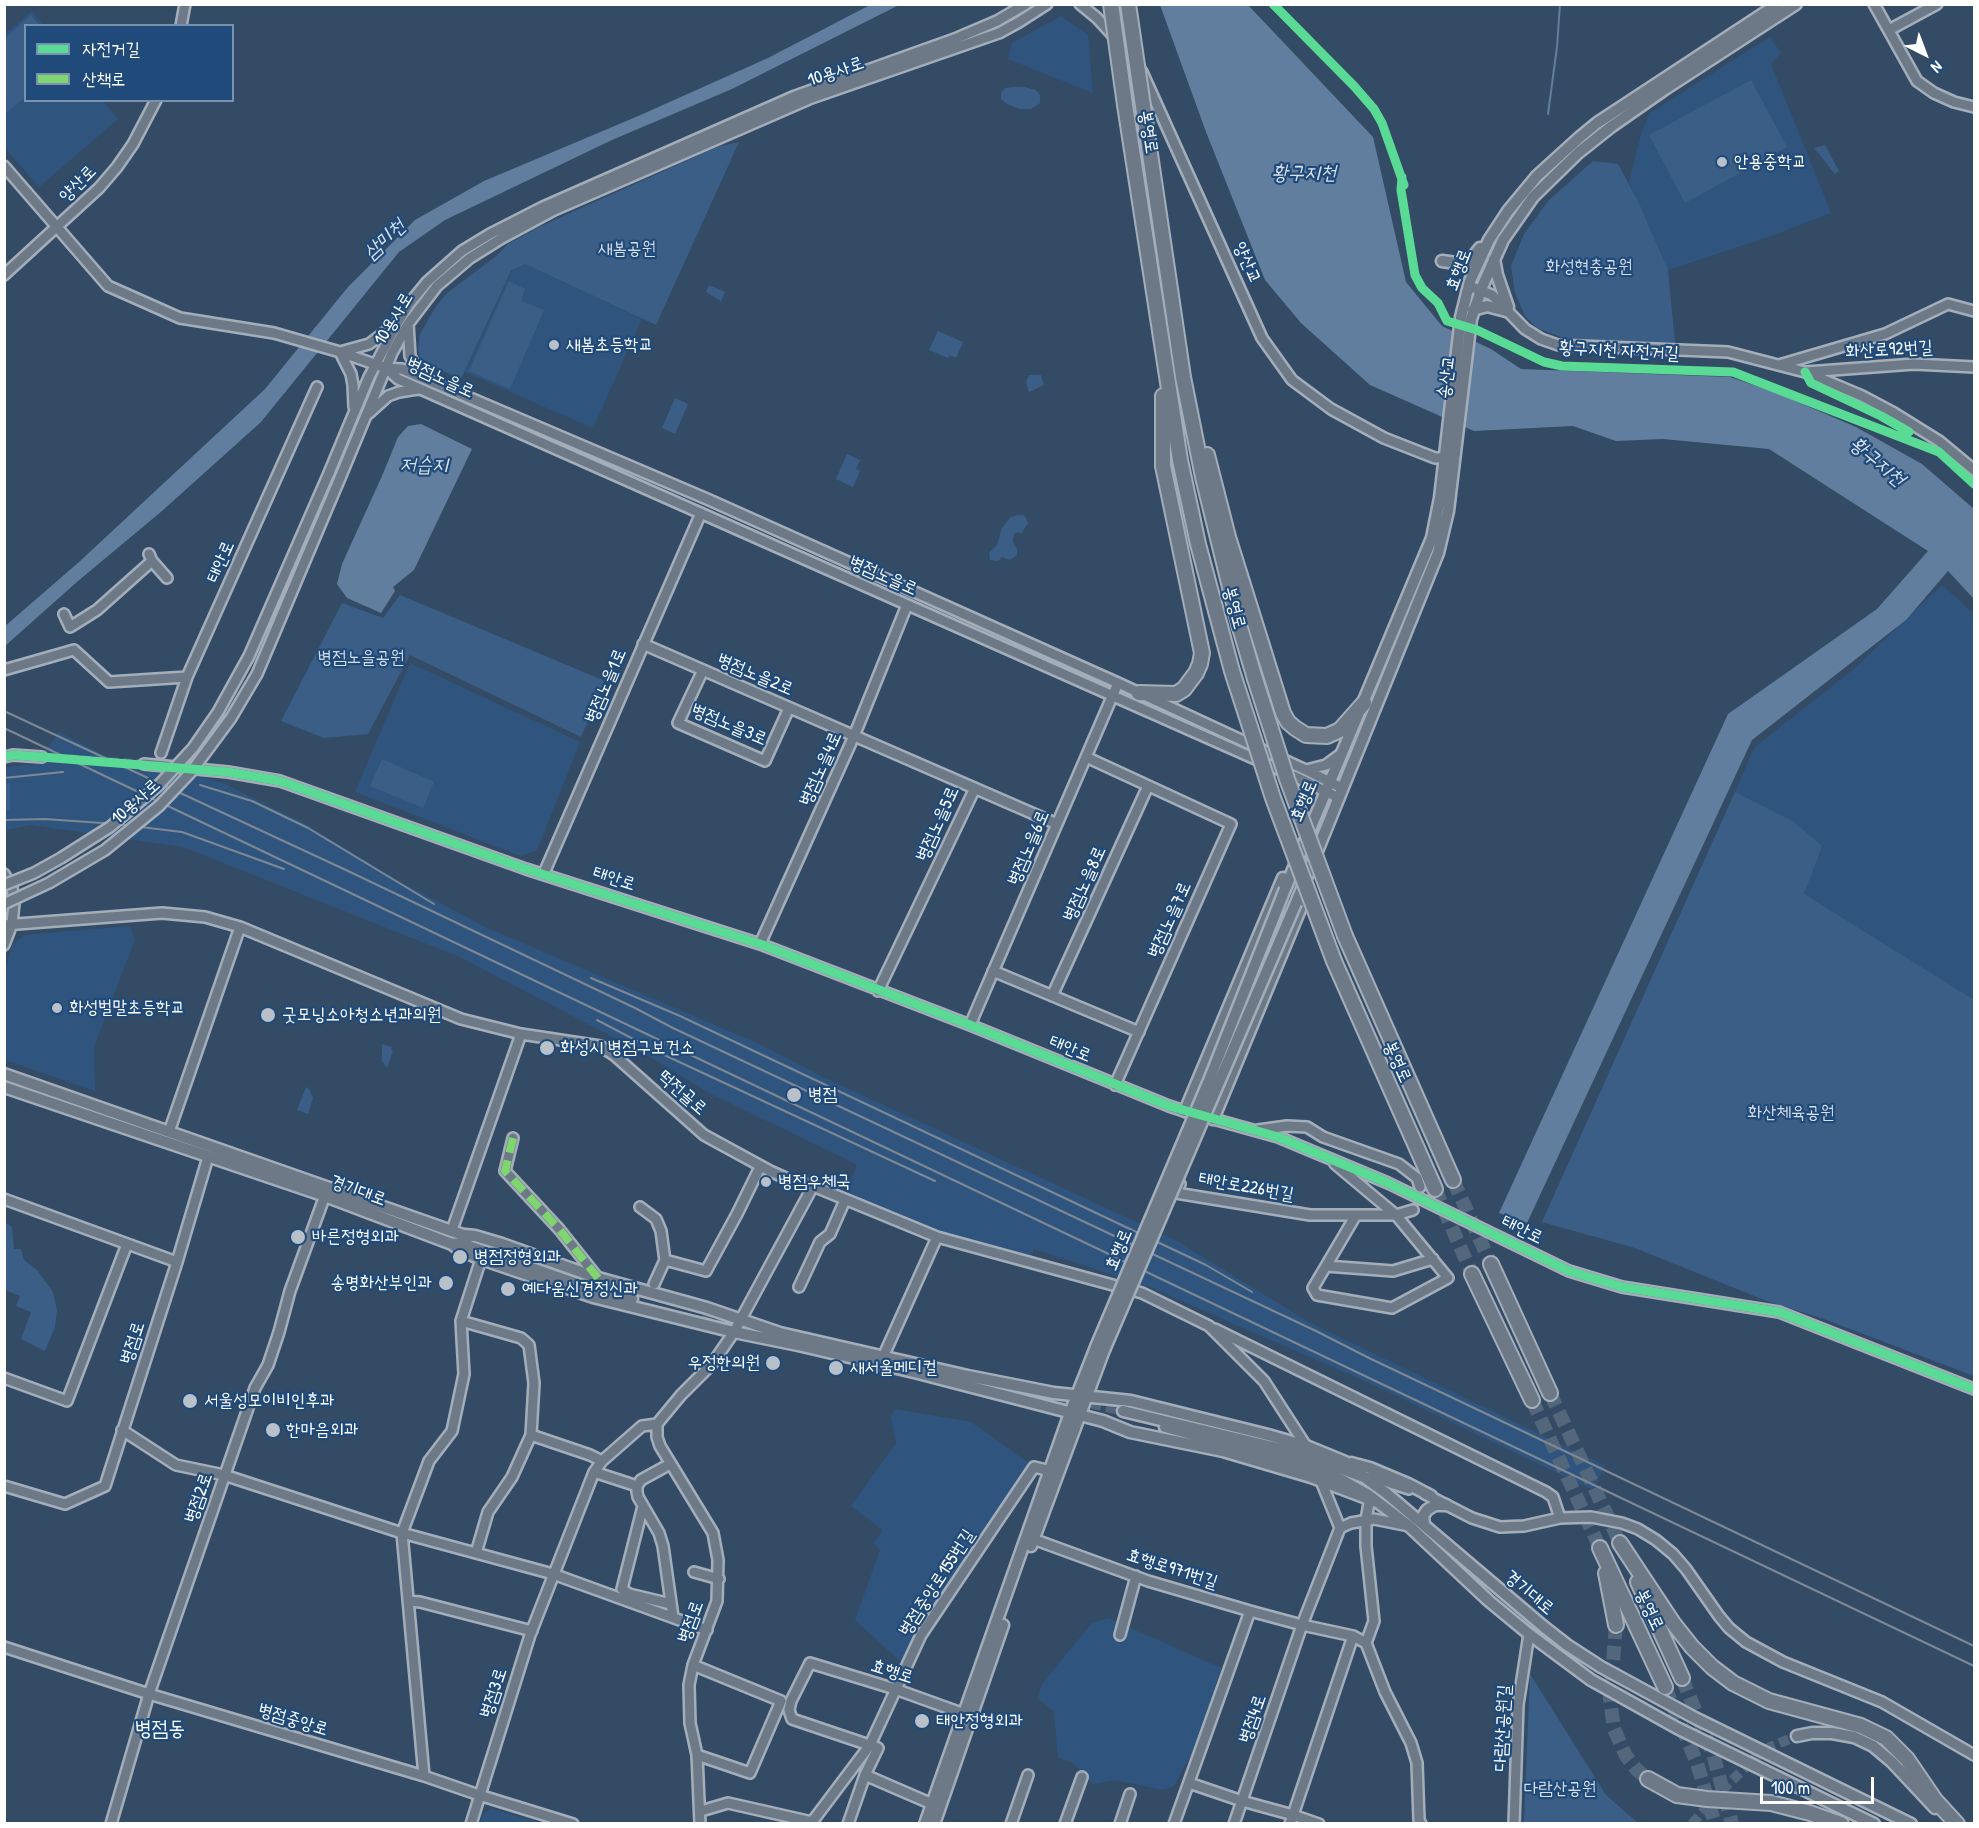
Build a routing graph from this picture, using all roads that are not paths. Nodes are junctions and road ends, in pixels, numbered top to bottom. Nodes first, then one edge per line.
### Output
1 (185, 4) edge
2 (1026, 4) edge
3 (1047, 4) edge
4 (1080, 4) edge
5 (1111, 4) edge
6 (1128, 4) edge
7 (1778, 4) edge
8 (1796, 4) edge
9 (1874, 4) edge
10 (1937, 4) edge
11 (1032, 15) junction
12 (181, 24) edge
13 (1888, 30) junction
14 (1698, 63) junction
15 (155, 102) edge
16 (1974, 107) edge
17 (1627, 110) junction
18 (4, 166) edge
19 (1501, 222) junction
20 (57, 228) junction
21 (1489, 240) junction
22 (1496, 256) junction
23 (1442, 261) dead end
24 (4, 275) edge
25 (1469, 283) junction
26 (1482, 288) junction
27 (1974, 311) edge
28 (1509, 312) junction
29 (1468, 315) junction
30 (402, 325) junction
31 (340, 352) junction
32 (1163, 352) junction
33 (375, 365) junction
34 (1778, 365) junction
35 (1974, 367) edge
36 (386, 368) junction
37 (1805, 372) junction
38 (425, 378) junction
39 (317, 387) dead end
40 (420, 389) junction
41 (354, 411) junction
42 (366, 415) junction
43 (1191, 421) junction
44 (1451, 438) joint
45 (1449, 458) junction
46 (1974, 470) edge
47 (659, 478) junction
48 (652, 492) junction
49 (1440, 498) junction
50 (701, 513) junction
51 (754, 520) junction
52 (1446, 520) junction
53 (747, 534) junction
54 (875, 574) junction
55 (167, 578) dead end
56 (868, 587) junction
57 (907, 605) junction
58 (958, 611) junction
59 (64, 614) dead end
60 (950, 624) junction
61 (643, 644) junction
62 (1082, 667) junction
63 (4, 670) edge
64 (702, 670) junction
65 (187, 677) junction
66 (1077, 680) junction
67 (1118, 683) junction
68 (1139, 693) junction
69 (1112, 696) junction
70 (1156, 701) junction
71 (1364, 703) junction
72 (789, 708) junction
73 (1150, 712) junction
74 (854, 736) junction
75 (161, 753) dead end
76 (1343, 753) junction
77 (4, 757) edge
78 (42, 757) tunnel mouth
79 (1086, 757) junction
80 (144, 764) tunnel mouth
81 (1304, 769) junction
82 (1296, 777) junction
83 (1148, 786) junction
84 (1328, 787) junction
85 (975, 788) junction
86 (1340, 793) junction
87 (1057, 824) junction
88 (1323, 836) junction
89 (1306, 840) junction
90 (544, 873) junction
91 (4, 874) edge
92 (4, 885) edge
93 (5, 904) edge
94 (7, 926) edge
95 (240, 927) junction
96 (759, 944) junction
97 (4, 945) edge
98 (993, 970) junction
99 (878, 991) junction
100 (1052, 996) junction
101 (970, 1025) junction
102 (1139, 1032) junction
103 (521, 1034) junction
104 (4, 1074) edge
105 (1115, 1085) junction
106 (4, 1087) edge
107 (1185, 1111) junction
108 (1210, 1119) junction
109 (1255, 1130) junction
110 (169, 1132) junction
111 (513, 1138) dead end
112 (208, 1157) junction
113 (1326, 1157) junction
114 (760, 1167) junction
115 (1453, 1180) tunnel mouth
116 (813, 1186) junction
117 (1420, 1186) dead end
118 (1435, 1189) tunnel mouth
119 (326, 1192) junction
120 (4, 1199) edge
121 (845, 1200) junction
122 (640, 1207) dead end
123 (1413, 1210) dead end
124 (1356, 1215) junction
125 (1396, 1215) junction
126 (452, 1230) junction
127 (465, 1235) junction
128 (938, 1236) junction
129 (127, 1244) junction
130 (452, 1244) junction
131 (481, 1259) junction
132 (1433, 1259) junction
133 (665, 1261) junction
134 (177, 1262) junction
135 (1491, 1264) tunnel mouth
136 (1326, 1266) junction
137 (1472, 1274) tunnel mouth
138 (598, 1278) junction
139 (654, 1284) dead end
140 (799, 1287) dead end
141 (705, 1315) junction
142 (461, 1320) junction
143 (740, 1320) junction
144 (1209, 1326) junction
145 (734, 1332) junction
146 (1100, 1349) junction
147 (884, 1357) junction
148 (4, 1378) edge
149 (1974, 1389) edge
150 (1550, 1392) tunnel mouth
151 (1082, 1395) junction
152 (1532, 1400) tunnel mouth
153 (1074, 1414) junction
154 (657, 1424) junction
155 (122, 1430) junction
156 (531, 1435) junction
157 (1306, 1446) junction
158 (602, 1461) junction
159 (1345, 1462) junction
160 (670, 1464) junction
161 (594, 1472) junction
162 (1053, 1472) junction
163 (224, 1475) junction
164 (1364, 1477) junction
165 (1321, 1481) junction
166 (4, 1486) edge
167 (637, 1486) junction
168 (1431, 1496) junction
169 (1372, 1499) junction
170 (1446, 1505) junction
171 (643, 1506) junction
172 (1560, 1518) junction
173 (1366, 1520) junction
174 (1424, 1525) junction
175 (1409, 1526) junction
176 (1340, 1528) junction
177 (402, 1533) junction
178 (1033, 1539) junction
179 (476, 1553) junction
180 (694, 1572) dead end
181 (553, 1574) junction
182 (1136, 1576) junction
183 (719, 1579) junction
184 (408, 1601) junction
185 (671, 1604) junction
186 (1250, 1611) junction
187 (673, 1617) junction
188 (1616, 1624) tunnel mouth
189 (1302, 1625) junction
190 (707, 1630) junction
191 (532, 1631) junction
192 (1528, 1634) junction
193 (1120, 1635) dead end
194 (1353, 1636) junction
195 (1366, 1643) junction
196 (4, 1647) edge
197 (693, 1665) junction
198 (1682, 1678) tunnel mouth
199 (1665, 1687) tunnel mouth
200 (895, 1689) junction
201 (148, 1694) junction
202 (968, 1715) junction
203 (1797, 1736) tunnel mouth
204 (870, 1745) junction
205 (697, 1755) junction
206 (1974, 1755) edge
207 (865, 1774) junction
208 (1028, 1775) dead end
209 (424, 1776) junction
210 (1082, 1777) dead end
211 (1648, 1779) tunnel mouth
212 (1189, 1783) junction
213 (1130, 1794) dead end
214 (479, 1795) junction
215 (1242, 1802) junction
216 (932, 1804) junction
217 (701, 1811) junction
218 (1292, 1819) edge
219 (111, 1824) edge
220 (471, 1824) edge
221 (573, 1824) edge
222 (700, 1824) edge
223 (848, 1824) edge
224 (925, 1824) edge
225 (934, 1824) edge
226 (1011, 1824) edge
227 (1065, 1824) edge
228 (1120, 1824) edge
229 (1174, 1824) edge
230 (1234, 1824) edge
231 (1319, 1824) edge
232 (1421, 1824) edge
233 (1514, 1824) edge
234 (1841, 1824) edge
235 (1874, 1824) edge
236 (1911, 1824) edge
237 (1955, 1824) edge

1 - 12 street
2 - 11 street
2 - 30 street, 10용사로
3 - 11 street, 10용사로
4 - 45 street, 양산교
5 - 32 highway, 봉영로, bridge
6 - 43 highway, 봉영로, bridge
7 - 14 main road, 효행로
8 - 14 main road, 효행로
9 - 13 street
10 - 13 street
11 - 30 street, 10용사로
13 - 16 street
14 - 17 main road, 효행로
15 - 20 street, 양산로
17 - 19 main road, 효행로
17 - 22 main road, 효행로
18 - 20 street
19 - 21 main road, 효행로
19 - 22 main road
20 - 24 street, 양산로
20 - 31 street
21 - 23 main road
21 - 25 main road, 효행로
22 - 26 main road, 효행로
22 - 28 main road
25 - 26 street
25 - 29 main road, 효행로
26 - 28 street
26 - 29 main road, 효행로
27 - 34 street
28 - 29 main road
28 - 34 street
29 - 44 main road, 송산교
30 - 31 street
30 - 33 street, 10용사로
30 - 36 street, 10용사로
30 - 38 street
31 - 33 street
31 - 41 street
32 - 68 highway
32 - 118 highway, 봉영로, bridge
33 - 36 street
33 - 41 street, 10용사로
34 - 37 street
35 - 37 street, 화산로92번길
36 - 38 street, 병점노을로
36 - 40 street, 병점노을로
36 - 42 street, 10용사로
37 - 46 street
38 - 40 street
38 - 47 street, 병점노을로
39 - 65 street, 태안로
40 - 42 street
40 - 48 street, 병점노을로
41 - 92 street, 10용사로, bridge
42 - 93 street, 10용사로, bridge
43 - 71 highway
43 - 115 highway, 봉영로, bridge
44 - 45 main road, 효행로
45 - 49 main road, 효행로
45 - 52 main road, 효행로
47 - 48 street
47 - 51 street, 병점노을로
48 - 50 street, 병점노을로
49 - 52 main road
49 - 71 main road, 효행로
50 - 53 street, 병점노을로
50 - 61 street, 병점노을1로
51 - 53 street
51 - 54 street, 병점노을로
52 - 86 main road, 효행로
53 - 56 street, 병점노을로
54 - 56 street
54 - 58 street, 병점노을로
55 - 59 street
56 - 57 street, 병점노을로
57 - 60 street, 병점노을로
57 - 74 street, 병점노을4로
58 - 60 street
58 - 62 street, 병점노을로
60 - 66 street, 병점노을로
61 - 64 street, 병점노을2로
61 - 90 street, 병점노을1로
62 - 66 street
62 - 67 street, 병점노을로
63 - 65 street
64 - 72 street, 병점노을2로
64 - 72 street, 병점노을3로
65 - 75 street, 태안로
66 - 69 street, 병점노을로
67 - 68 street, 병점노을로
67 - 69 street, 병점노을6로
68 - 70 street, 병점노을로
69 - 73 street, 병점노을로
69 - 79 street, 병점노을6로
70 - 73 street
70 - 81 street, 병점노을로
71 - 76 main road, 효행로
72 - 74 street, 병점노을2로
73 - 82 street, 병점노을로
74 - 85 street, 병점노을5로
74 - 96 street, 병점노을4로
76 - 81 street
76 - 84 main road, 효행로
77 - 78 street
79 - 83 street, 병점노을7로
79 - 87 street, 병점노을6로
80 - 90 street, 태안로
81 - 82 street
81 - 84 street, 병점노을로
82 - 84 street, 병점노을로
83 - 100 street, 병점노을8로
83 - 102 street, 병점노을7로
84 - 86 street, 병점노을로
84 - 89 main road, 효행로
85 - 87 street
85 - 99 street, 병점노을5로
86 - 88 main road, 효행로
87 - 98 street, 병점노을6로
88 - 108 main road
88 - 146 main road, 효행로, bridge
89 - 107 main road
89 - 146 main road, 효행로, bridge
90 - 96 street, 태안로
91 - 94 street
94 - 95 street, 떡전골로
94 - 97 street
95 - 103 street, 떡전골로
95 - 110 street
96 - 99 street, 태안로
98 - 100 street
98 - 101 street, 병점노을6로
99 - 101 street, 태안로
100 - 102 street
101 - 105 street, 태안로
102 - 105 street
103 - 114 street, 떡전골로
103 - 126 street
104 - 110 main road, 경기대로
105 - 107 street, 태안로
106 - 112 main road, 경기대로
107 - 108 street, 태안로
108 - 109 street, 태안로
108 - 124 street, 태안로226번길
109 - 113 street, 태안로
109 - 117 street
110 - 119 main road, 경기대로
111 - 138 street
112 - 119 main road, 경기대로
112 - 134 street, 병점로
113 - 125 street
113 - 149 street, 태안로
114 - 116 street, 떡전골로
114 - 133 street
116 - 121 street, 떡전골로
116 - 143 street
119 - 126 main road, 경기대로
119 - 130 main road, 경기대로
119 - 163 street, 병점2로
120 - 129 street
121 - 128 street, 떡전골로
121 - 140 street
122 - 133 street
123 - 125 street, 태안로226번길
124 - 125 street, 태안로226번길
124 - 136 street
125 - 132 street
126 - 127 main road, 경기대로
127 - 138 main road, 경기대로
127 - 141 main road, 경기대로
128 - 144 street, 떡전골로
128 - 147 street
129 - 134 street
129 - 148 street
130 - 131 main road
130 - 141 main road, 경기대로
131 - 141 main road
131 - 142 street
132 - 136 street
132 - 136 street
133 - 139 street
134 - 155 street, 병점로
135 - 150 highway
137 - 152 highway
138 - 141 main road, 경기대로
141 - 143 main road
141 - 145 main road, 경기대로
142 - 156 street
142 - 177 street
143 - 145 street
143 - 147 main road
144 - 157 street
144 - 172 street, 떡전골로
145 - 153 main road, 경기대로
145 - 154 street
146 - 151 main road, 효행로
147 - 151 main road
151 - 153 main road, 효행로
151 - 157 main road
153 - 162 main road, 효행로
153 - 165 main road, 경기대로
154 - 158 street, 병점3로
154 - 160 street, 병점로
155 - 163 street
155 - 166 street, 병점로
156 - 158 street
156 - 179 street
157 - 159 main road
158 - 161 street, 병점3로
159 - 164 main road
159 - 168 main road
160 - 167 street
160 - 183 street, 병점로
161 - 167 street
161 - 181 street, 병점3로
162 - 178 main road, 효행로
162 - 200 street, 병점중앙로155번길
162 - 202 main road, 효행로
163 - 177 street
163 - 201 street, 병점2로
164 - 168 street
164 - 169 main road, 경기대로
164 - 174 main road, 경기대로
165 - 169 main road, 경기대로
165 - 176 street
167 - 171 street
168 - 170 street
169 - 173 street
169 - 175 main road, 경기대로
170 - 172 street
170 - 174 main road
171 - 185 street
171 - 185 street
172 - 206 street
173 - 175 street
173 - 176 street
173 - 195 street
174 - 236 main road, 경기대로
175 - 192 main road, 경기대로
176 - 189 street, 병점4로
177 - 179 street
177 - 184 street
178 - 182 street, 효행로971번길
178 - 202 main road, 효행로
179 - 181 street
180 - 183 street
181 - 187 street
181 - 191 street, 병점3로
182 - 186 street, 효행로971번길
182 - 193 street
183 - 190 street, 병점로
184 - 191 street
184 - 209 street
185 - 187 street
186 - 189 street, 효행로971번길
186 - 212 street
187 - 190 street
188 - 199 highway, 봉영로
189 - 194 street
189 - 215 street, 병점4로
190 - 197 street, 병점로
191 - 214 street, 병점3로
192 - 233 street, 다람산공원길
192 - 235 main road, 경기대로
194 - 195 street
194 - 218 street
195 - 232 street
196 - 201 street, 병점중앙로
197 - 205 street, 병점로
197 - 205 street
198 - 237 highway, 봉영로
200 - 202 street, 효행로
200 - 204 street, 병점중앙로155번길
200 - 204 street, 효행로
201 - 209 street, 병점중앙로
201 - 219 street, 병점2로
202 - 216 main road, 효행로
202 - 225 main road, 효행로
203 - 237 main road
204 - 207 street, 병점중앙로155번길
204 - 217 street, 병점중앙로155번길
205 - 217 street, 병점로
207 - 216 street
207 - 223 street, 병점중앙로155번길
208 - 226 street
209 - 214 street, 병점중앙로
210 - 227 street
211 - 234 highway
212 - 215 street
212 - 229 street
213 - 228 street
214 - 220 street, 병점3로
214 - 221 street, 병점중앙로
215 - 218 street
215 - 230 street, 병점4로
216 - 224 main road, 효행로
217 - 222 street, 병점로
218 - 231 street

